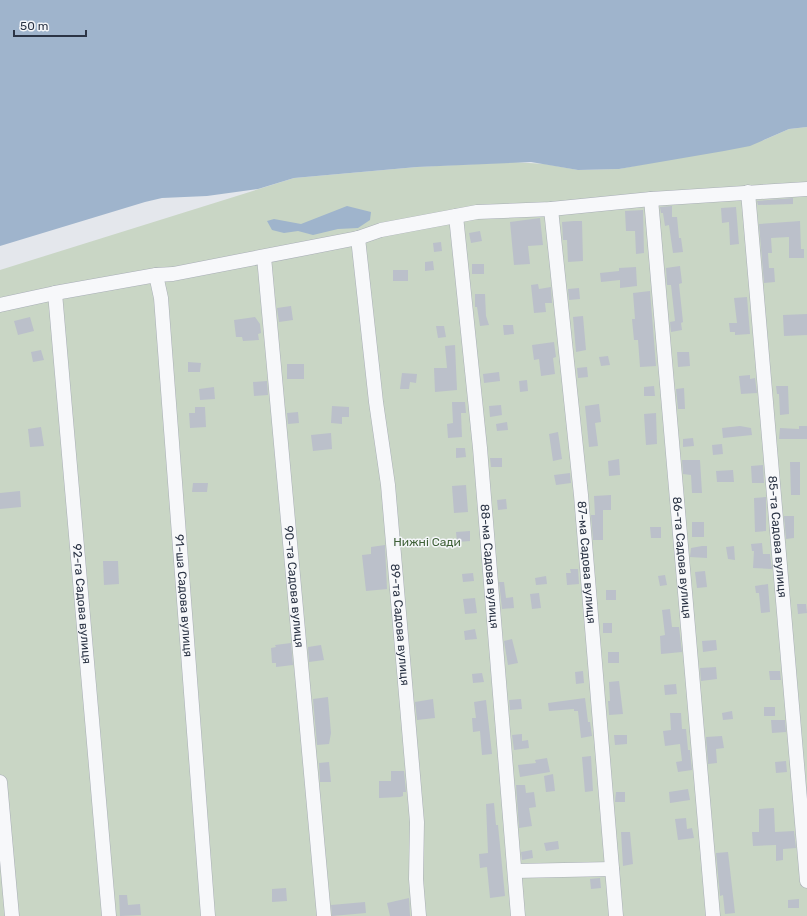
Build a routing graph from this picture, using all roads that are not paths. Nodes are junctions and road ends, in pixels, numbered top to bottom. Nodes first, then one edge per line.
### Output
1 (807, 189) edge
2 (748, 192) junction
3 (651, 199) junction
4 (551, 209) junction
5 (456, 216) junction
6 (358, 238) junction
7 (264, 257) junction
8 (156, 275) junction
9 (55, 292) junction
10 (0, 305) edge
11 (0, 782) edge
12 (612, 869) junction
13 (515, 871) junction
14 (807, 881) edge
15 (12, 916) edge
16 (109, 916) edge
17 (208, 916) edge
18 (324, 916) edge
19 (419, 916) edge
20 (518, 916) edge
21 (616, 916) edge
22 (713, 916) edge

1 - 2 street
2 - 3 street
2 - 14 street, 85-та Садова вулиця
3 - 4 street
3 - 22 street, 86-та Садова вулиця
4 - 5 street
4 - 12 street, 87-ма Садова вулиця
5 - 6 street
5 - 13 street, 88-ма Садова вулиця
6 - 7 street
6 - 19 street, 89-та Садова вулиця
7 - 8 street
7 - 18 street, 90-та Садова вулиця
8 - 9 street
8 - 17 street, 91-ша Садова вулиця
9 - 10 street
9 - 16 street, 92-га Садова вулиця
11 - 15 street
12 - 13 street
12 - 21 street, 87-ма Садова вулиця
13 - 20 street, 88-ма Садова вулиця

